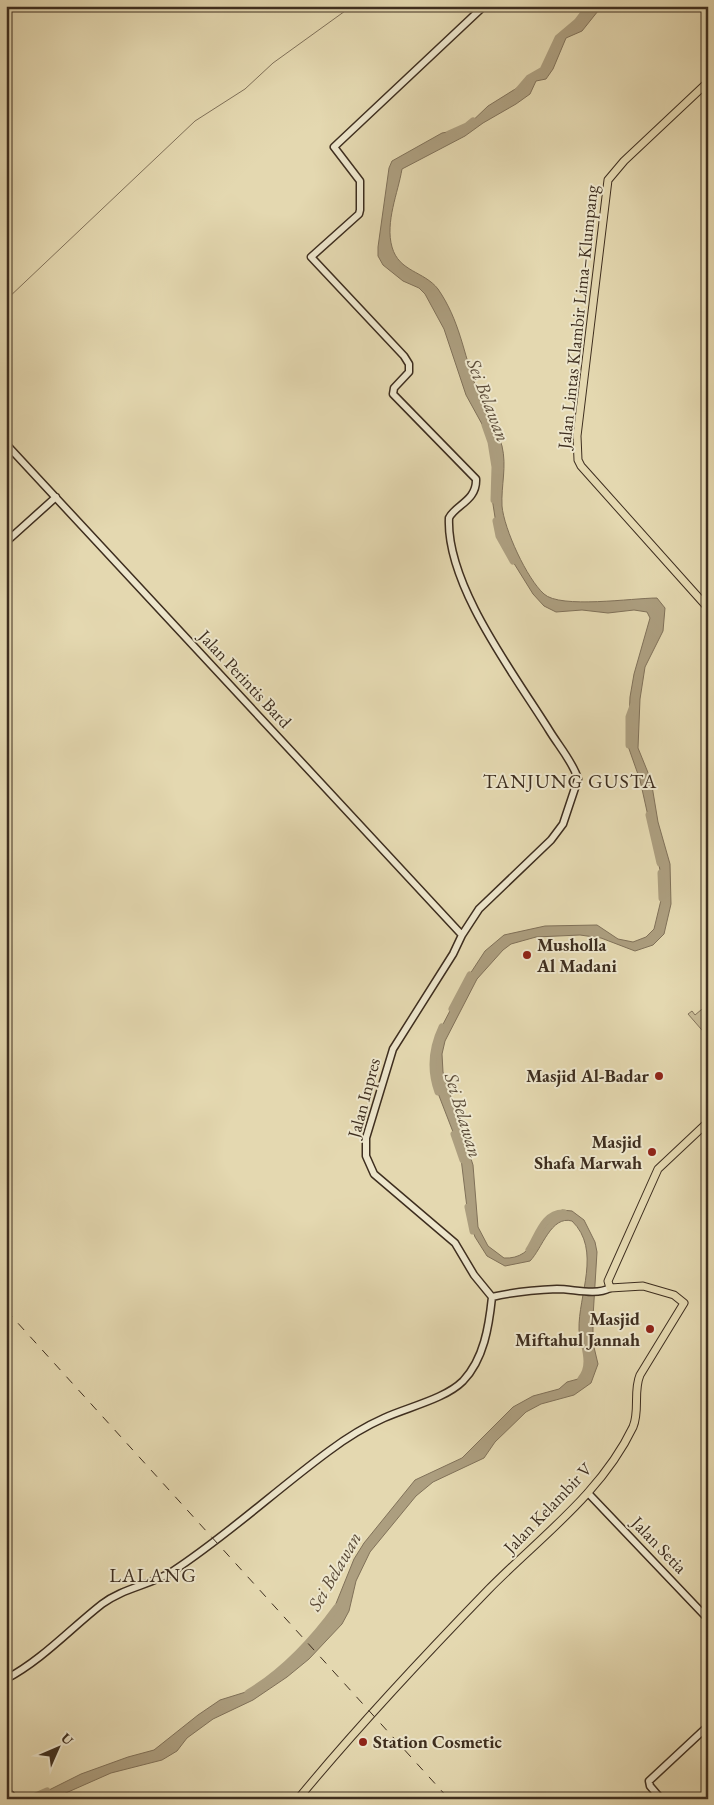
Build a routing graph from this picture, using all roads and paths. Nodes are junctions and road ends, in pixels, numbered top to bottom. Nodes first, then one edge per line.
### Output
1 (484, 6) edge
2 (708, 82) edge
3 (6, 444) edge
4 (56, 497) junction
5 (6, 542) edge
6 (708, 608) edge
7 (462, 935) junction
8 (708, 1122) edge
9 (610, 1288) junction
10 (492, 1297) junction
11 (588, 1493) junction
12 (708, 1619) edge
13 (6, 1679) edge
14 (708, 1726) edge
15 (298, 1799) edge
16 (661, 1799) edge

1 - 7 street, Jalan Inpres
2 - 6 main road, Jalan Lintas Klambir Lima–Klumpang
3 - 4 street, Jalan Perintis Bard
4 - 5 street
4 - 7 street, Jalan Perintis Bard
7 - 10 street, Jalan Inpres
8 - 9 main road
9 - 10 street
9 - 11 main road, Jalan Kelambir V
10 - 13 street
11 - 12 street, Jalan Setia
11 - 15 main road, Jalan Kelambir V
14 - 16 street

